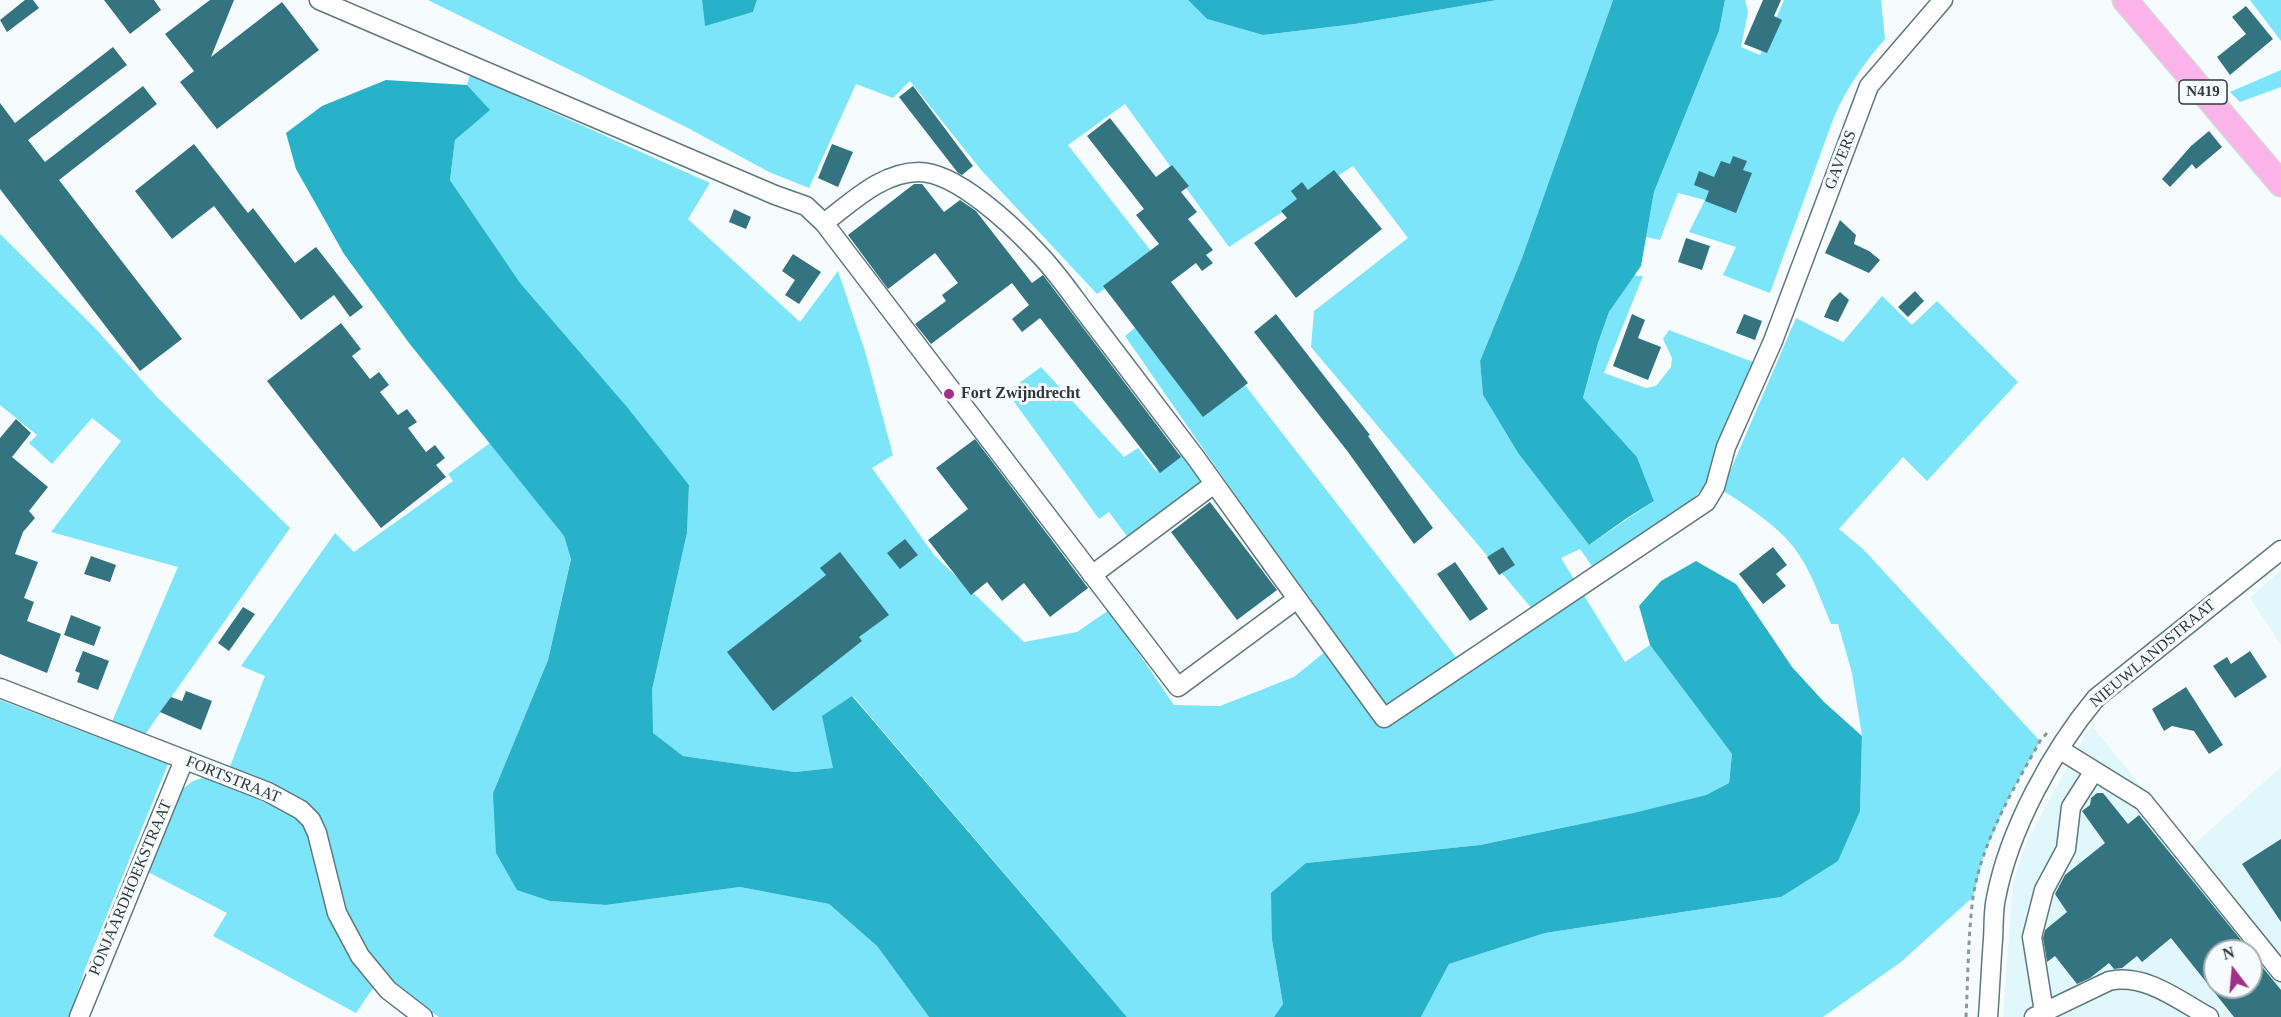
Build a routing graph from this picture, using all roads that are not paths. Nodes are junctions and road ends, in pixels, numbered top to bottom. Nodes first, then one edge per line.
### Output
1 (319, 0) edge
2 (1943, 0) edge
3 (2125, 0) edge
4 (2281, 184) edge
5 (824, 223) junction
6 (1214, 484) junction
7 (2281, 550) edge
8 (1092, 575) junction
9 (1297, 599) junction
10 (0, 688) edge
11 (2059, 749) junction
12 (184, 760) junction
13 (2094, 771) junction
14 (2281, 972) edge
15 (2039, 1015) edge
16 (79, 1017) edge
17 (423, 1017) edge
18 (1988, 1017) edge
19 (2209, 1017) edge

1 - 5 street
2 - 9 street, GAVERS
3 - 4 main road, N419
5 - 6 street
5 - 8 street
6 - 8 street
6 - 9 street
7 - 11 street, NIEUWLANDSTRAAT
8 - 9 street
10 - 12 street, FORTSTRAAT
11 - 13 street
11 - 18 street, NIEUWLANDSTRAAT
12 - 16 street, PONJAARDHOEKSTRAAT
12 - 17 street, FORTSTRAAT
13 - 14 street
13 - 15 street
15 - 19 street

